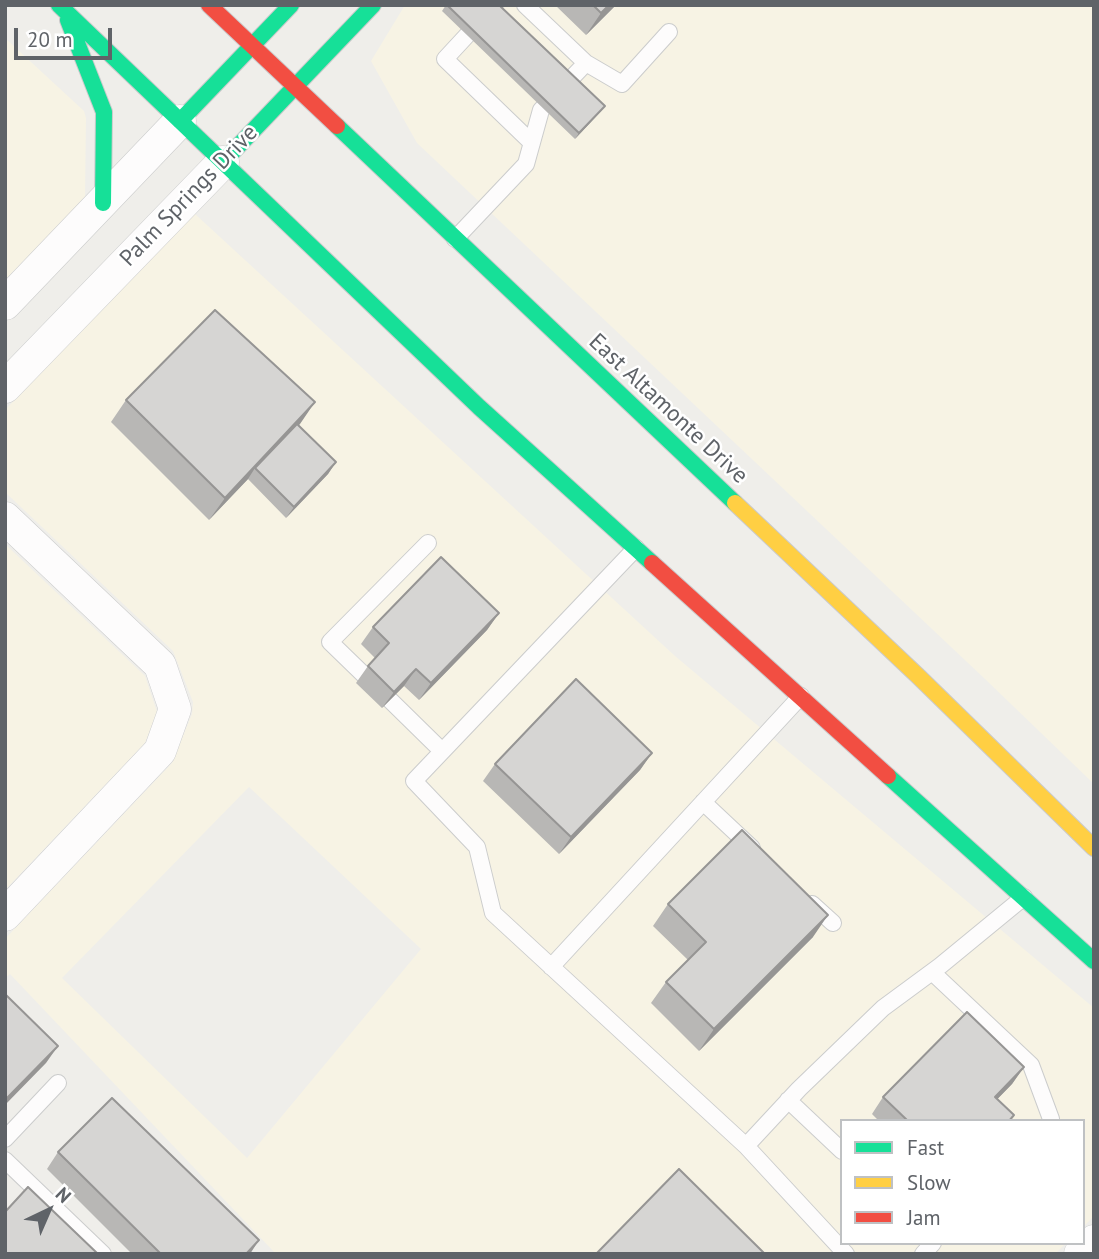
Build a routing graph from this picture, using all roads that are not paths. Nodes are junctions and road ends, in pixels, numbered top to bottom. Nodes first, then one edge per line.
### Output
1 (209, 5) edge
2 (291, 5) edge
3 (373, 5) edge
4 (495, 5) edge
5 (525, 5) edge
6 (62, 8) edge
7 (669, 32) dead end
8 (252, 47) junction
9 (586, 63) junction
10 (294, 87) junction
11 (180, 121) junction
12 (532, 143) junction
13 (223, 162) junction
14 (103, 203) junction
15 (455, 239) junction
16 (5, 304) edge
17 (5, 387) edge
18 (5, 517) edge
19 (428, 542) dead end
20 (636, 548) junction
21 (363, 675) dead end
22 (801, 696) junction
23 (390, 700) edge
24 (442, 751) junction
25 (703, 802) junction
26 (1094, 848) edge
27 (763, 858) edge
28 (803, 895) edge
29 (1024, 897) junction
30 (5, 915) edge
31 (833, 923) dead end
32 (1094, 961) edge
33 (551, 967) junction
34 (932, 972) junction
35 (58, 1083) dead end
36 (788, 1100) junction
37 (1051, 1119) edge
38 (5, 1139) edge
39 (746, 1146) junction
40 (840, 1149) edge
41 (5, 1160) edge
42 (1094, 1241) edge
43 (103, 1254) edge
44 (846, 1254) edge
45 (1080, 1254) edge

1 - 8 main road, East Altamonte Drive
2 - 8 main road
3 - 10 main road, Palm Springs Drive
4 - 12 lane
5 - 9 lane
6 - 11 main road
6 - 14 main road
7 - 9 lane
8 - 10 main road, East Altamonte Drive
8 - 11 main road
9 - 12 lane
10 - 13 main road, Palm Springs Drive
10 - 15 main road, East Altamonte Drive
11 - 13 main road
11 - 14 street
12 - 15 lane
13 - 17 street, Palm Springs Drive
13 - 20 main road
14 - 16 street
15 - 26 main road, East Altamonte Drive
18 - 30 street
19 - 21 lane
20 - 22 main road
20 - 24 lane
22 - 25 lane
22 - 29 main road
23 - 24 lane
24 - 33 lane
25 - 27 lane
25 - 33 lane
28 - 31 lane
29 - 32 main road
29 - 34 lane
33 - 39 lane
34 - 36 lane
34 - 37 lane
35 - 38 lane
36 - 39 lane
36 - 40 lane
39 - 44 lane
41 - 43 lane
42 - 45 street

